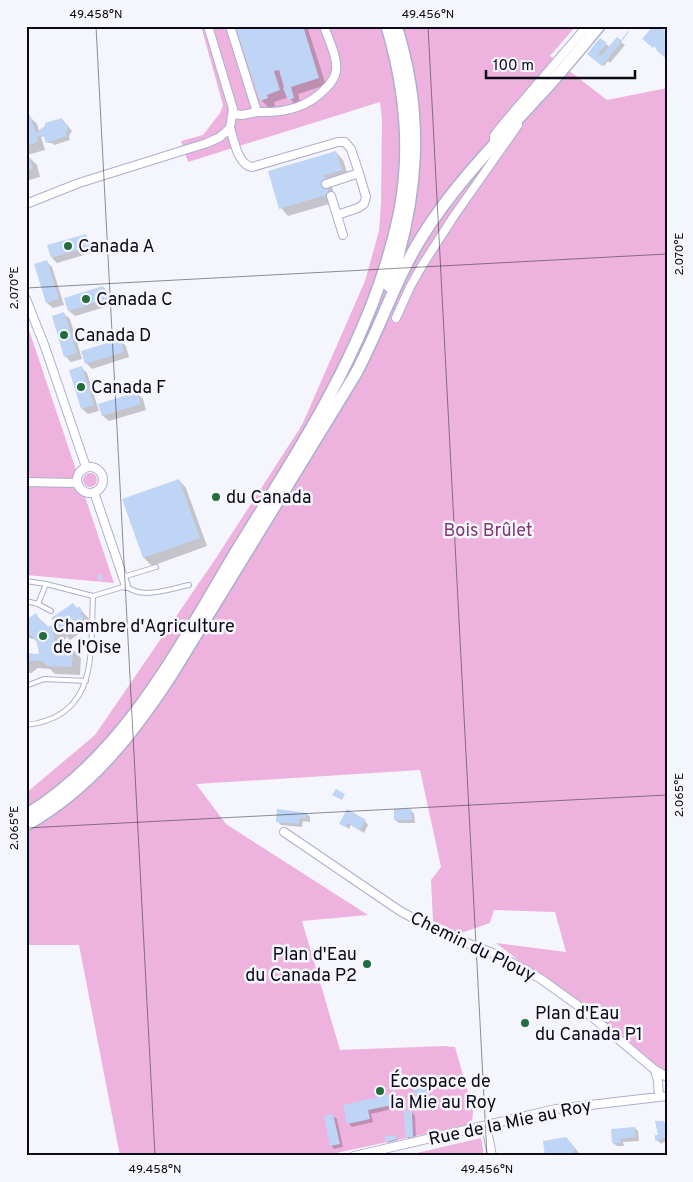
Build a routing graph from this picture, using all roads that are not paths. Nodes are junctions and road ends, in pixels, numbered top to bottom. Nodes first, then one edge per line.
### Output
1 (208, 26) edge
2 (230, 26) edge
3 (324, 26) edge
4 (380, 26) edge
5 (387, 26) edge
6 (396, 26) edge
7 (587, 26) edge
8 (599, 26) edge
9 (404, 106) junction
10 (256, 112) junction
11 (233, 114) junction
12 (230, 128) junction
13 (496, 149) junction
14 (359, 173) junction
15 (326, 184) dead end
16 (331, 196) dead end
17 (26, 204) edge
18 (337, 215) junction
19 (343, 235) dead end
20 (26, 299) edge
21 (396, 318) dead end
22 (336, 407) junction
23 (86, 468) junction
24 (26, 482) edge
25 (77, 483) junction
26 (94, 492) junction
27 (156, 567) dead end
28 (123, 577) junction
29 (26, 580) edge
30 (46, 584) junction
31 (126, 586) junction
32 (189, 586) dead end
33 (93, 596) junction
34 (26, 601) edge
35 (38, 604) junction
36 (51, 611) dead end
37 (86, 681) junction
38 (26, 686) edge
39 (26, 725) edge
40 (26, 815) edge
41 (26, 825) edge
42 (284, 832) dead end
43 (654, 1070) junction
44 (667, 1077) edge
45 (663, 1096) edge
46 (486, 1125) junction
47 (354, 1156) edge
48 (492, 1156) edge

1 - 11 street
2 - 10 street
3 - 10 street
4 - 9 main road
5 - 9 main road
6 - 22 main road
7 - 13 street
8 - 13 main road
9 - 40 main road
10 - 11 street
11 - 12 street
12 - 14 street
12 - 17 street
13 - 21 street
13 - 22 main road
14 - 15 street
14 - 18 street
16 - 18 street
18 - 19 street
20 - 23 street
22 - 41 main road
23 - 25 street
23 - 26 street
24 - 25 street
25 - 26 street
26 - 28 street
27 - 28 lane
28 - 31 street
29 - 30 lane
30 - 33 lane
30 - 35 lane
31 - 32 lane
31 - 33 lane
33 - 37 lane
34 - 35 lane
35 - 36 lane
37 - 38 lane
37 - 39 lane
42 - 43 street, Chemin du Plouy
43 - 44 street, Chemin du Plouy
43 - 45 street
45 - 46 street, Rue de la Mie au Roy
46 - 47 street, Rue de la Mie au Roy
46 - 48 street

